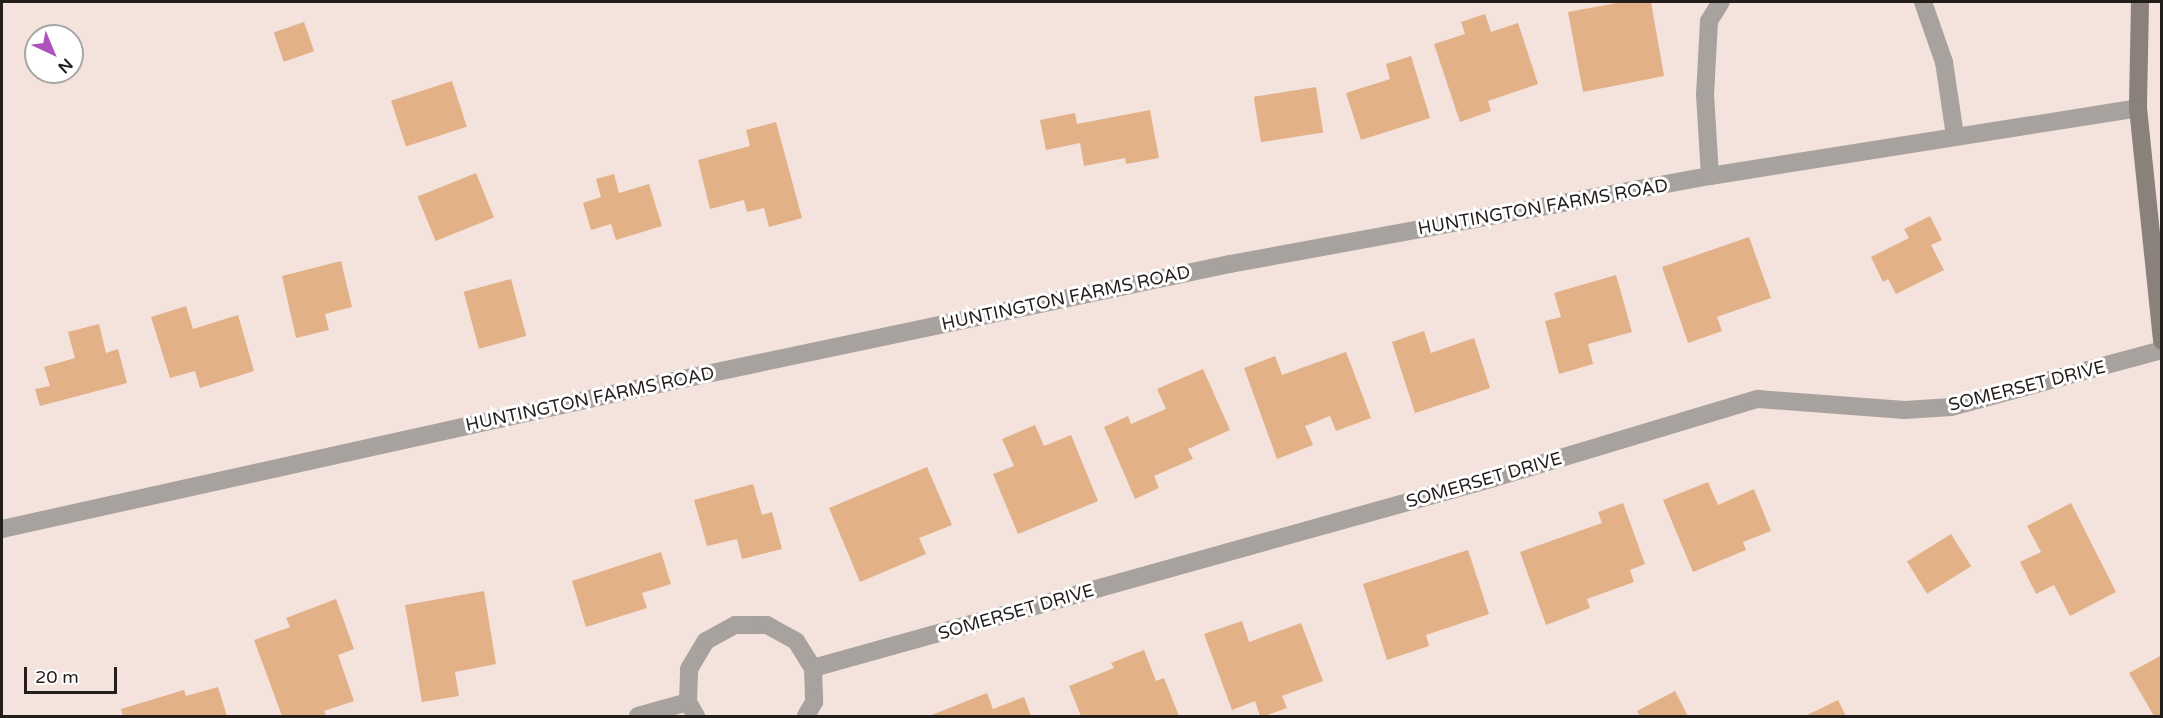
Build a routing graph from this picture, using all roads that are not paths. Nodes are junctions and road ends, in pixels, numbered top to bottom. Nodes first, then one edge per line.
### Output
1 (1721, 2) edge
2 (1923, 2) edge
3 (2140, 2) edge
4 (2138, 108) junction
5 (1955, 136) junction
6 (1710, 176) junction
7 (2162, 341) edge
8 (2162, 350) edge
9 (2, 529) edge
10 (813, 668) junction
11 (692, 709) edge
12 (638, 717) edge
13 (806, 717) edge

1 - 6 street
2 - 5 street
3 - 4 street
4 - 5 street, HUNTINGTON FARMS ROAD
4 - 7 street
5 - 6 street, HUNTINGTON FARMS ROAD
6 - 9 street, HUNTINGTON FARMS ROAD
8 - 10 street, SOMERSET DRIVE
10 - 11 street
10 - 13 street
11 - 12 street

